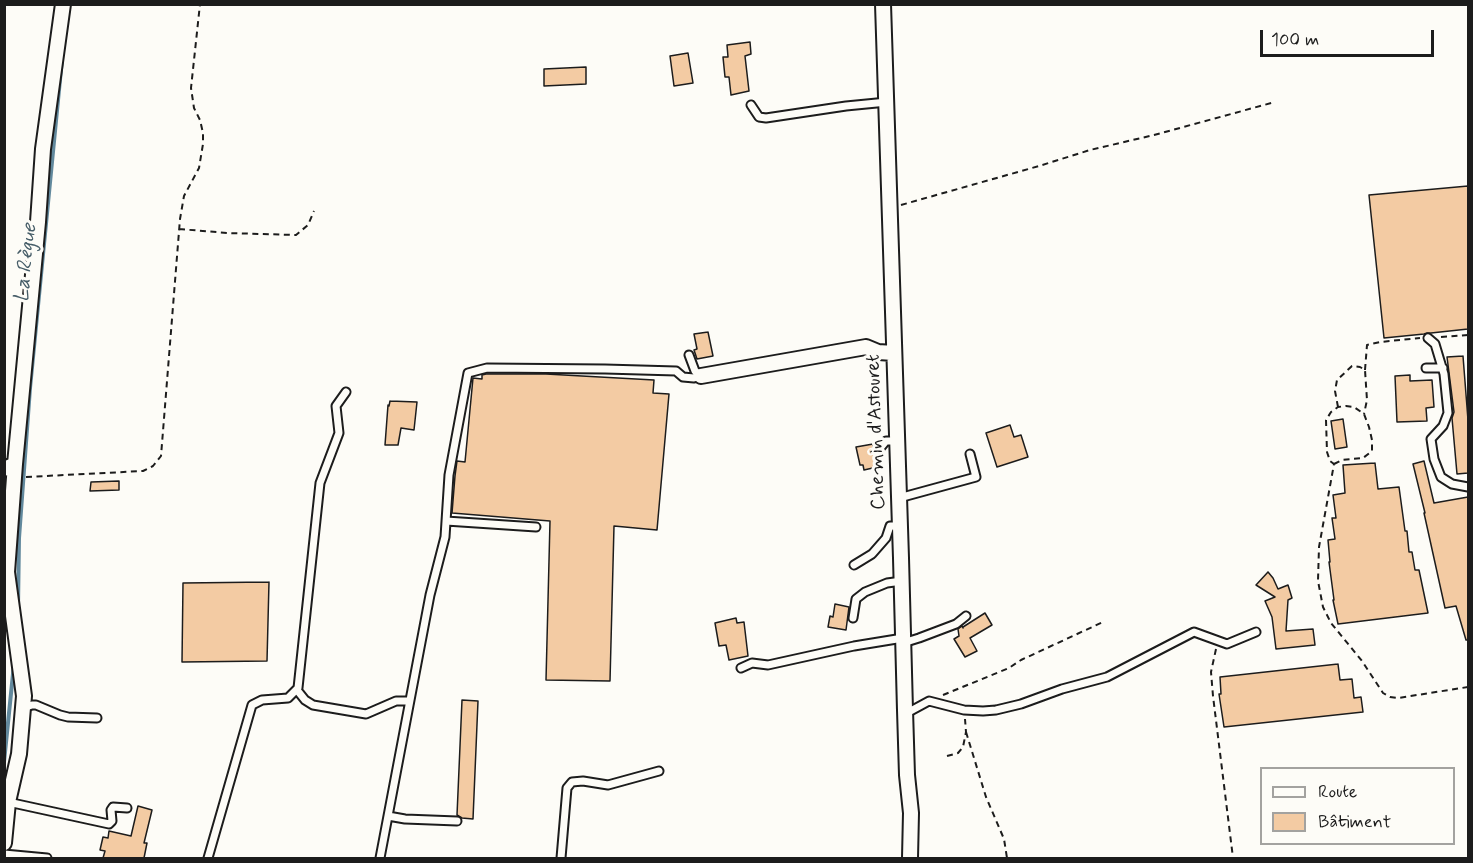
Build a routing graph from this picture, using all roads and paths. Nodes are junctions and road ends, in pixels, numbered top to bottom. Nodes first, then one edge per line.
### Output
1 (63, 4) edge
2 (200, 4) edge
3 (883, 4) edge
4 (886, 102) junction
5 (1275, 102) dead end
6 (751, 105) dead end
7 (889, 208) junction
8 (314, 211) dead end
9 (179, 229) junction
10 (1468, 335) edge
11 (1428, 338) junction
12 (894, 352) junction
13 (689, 356) dead end
14 (1426, 368) dead end
15 (1443, 368) junction
16 (1365, 370) junction
17 (701, 376) junction
18 (346, 392) dead end
19 (1338, 407) junction
20 (1364, 414) junction
21 (897, 441) junction
22 (880, 447) dead end
23 (970, 454) dead end
24 (1334, 464) junction
25 (10, 467) edge
26 (27, 477) dead end
27 (1468, 487) edge
28 (899, 498) junction
29 (446, 521) junction
30 (536, 526) dead end
31 (900, 526) junction
32 (854, 565) dead end
33 (902, 581) junction
34 (966, 616) dead end
35 (853, 618) dead end
36 (1103, 622) dead end
37 (1256, 632) dead end
38 (903, 640) junction
39 (1219, 641) junction
40 (741, 668) dead end
41 (1468, 687) edge
42 (297, 690) junction
43 (409, 701) junction
44 (929, 701) junction
45 (23, 708) junction
46 (964, 710) junction
47 (905, 714) junction
48 (97, 718) dead end
49 (966, 732) junction
50 (947, 756) dead end
51 (659, 771) dead end
52 (8, 802) junction
53 (127, 808) dead end
54 (388, 816) junction
55 (457, 821) dead end
56 (4, 843) edge
57 (4, 854) edge
58 (47, 858) edge
59 (208, 858) edge
60 (380, 858) edge
61 (561, 858) edge
62 (910, 858) edge
63 (1007, 858) edge
64 (1233, 858) edge

1 - 25 street
2 - 9 path
3 - 4 street, Chemin d'Astouret
4 - 6 lane
4 - 7 street, Chemin d'Astouret
5 - 7 path
7 - 12 street, Chemin d'Astouret
8 - 9 path
9 - 26 path
10 - 11 path
11 - 15 lane
11 - 16 path
12 - 17 street
12 - 21 street, Chemin d'Astouret
13 - 17 lane
14 - 15 lane
15 - 27 lane
16 - 19 path
16 - 20 path
17 - 29 lane
18 - 42 lane
19 - 20 path
19 - 24 path
20 - 24 path
21 - 22 lane
21 - 28 street, Chemin d'Astouret
23 - 28 lane
24 - 41 path
25 - 45 street
28 - 31 street, Chemin d'Astouret
29 - 30 lane
29 - 43 lane
31 - 32 lane
31 - 33 street, Chemin d'Astouret
33 - 35 lane
33 - 38 street, Chemin d'Astouret
34 - 38 lane
36 - 44 path
37 - 39 lane
38 - 40 lane
38 - 47 street, Chemin d'Astouret
39 - 46 lane
39 - 64 path
42 - 43 lane
42 - 59 lane
43 - 54 lane
44 - 46 lane
44 - 47 lane
45 - 48 lane
45 - 52 street
46 - 49 path
47 - 62 street, Chemin d'Astouret
49 - 50 path
49 - 63 path
51 - 61 lane
52 - 53 lane
52 - 56 street
54 - 55 lane
54 - 60 lane
57 - 58 lane

